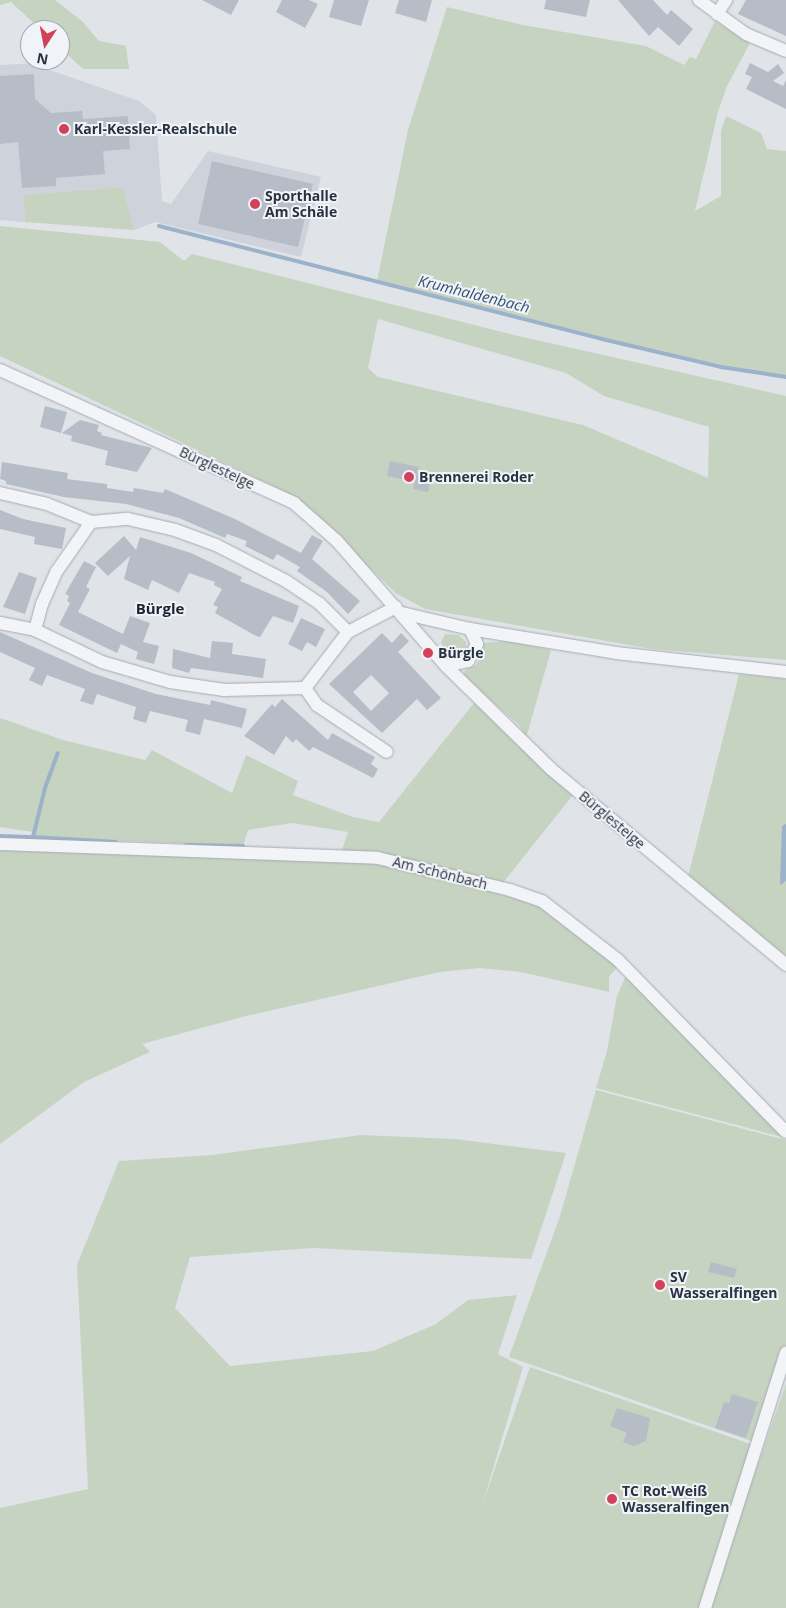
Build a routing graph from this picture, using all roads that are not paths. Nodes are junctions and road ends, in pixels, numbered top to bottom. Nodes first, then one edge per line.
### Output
1 (699, 0) edge
2 (726, 0) edge
3 (716, 14) junction
4 (786, 51) edge
5 (0, 370) edge
6 (0, 493) edge
7 (92, 522) junction
8 (399, 610) junction
9 (0, 623) edge
10 (470, 629) junction
11 (35, 630) junction
12 (348, 632) junction
13 (446, 666) junction
14 (786, 672) edge
15 (305, 688) junction
16 (387, 752) dead end
17 (0, 844) edge
18 (786, 965) edge
19 (786, 1132) edge
20 (786, 1353) edge
21 (705, 1608) edge

1 - 3 street
2 - 3 street
3 - 4 street
5 - 8 street, Bürglesteige
6 - 7 street
7 - 11 street
7 - 12 street
8 - 10 street
8 - 12 street
8 - 13 street, Bürglesteige
9 - 11 street
10 - 13 street
10 - 14 street
11 - 15 street
12 - 15 street
13 - 18 street, Bürglesteige
15 - 16 street
17 - 19 street, Am Schönbach
20 - 21 street

